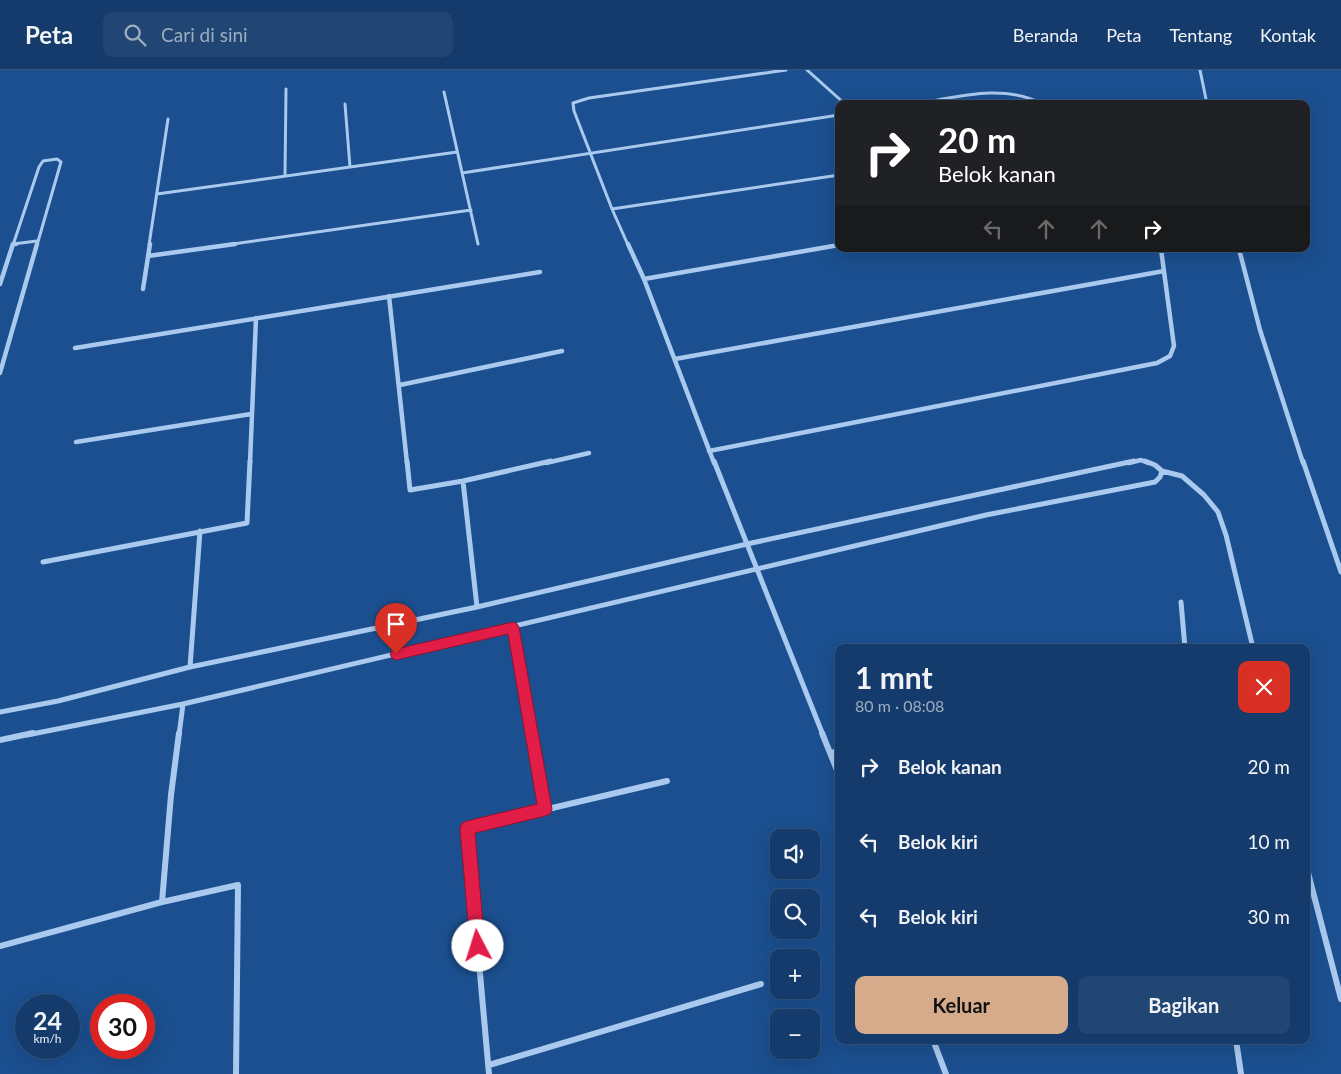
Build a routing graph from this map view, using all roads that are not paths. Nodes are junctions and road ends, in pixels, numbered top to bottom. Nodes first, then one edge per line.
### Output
1 (786, 70) edge
2 (807, 70) edge
3 (1200, 70) edge
4 (286, 89) dead end
5 (444, 92) dead end
6 (841, 100) edge
7 (941, 100) edge
8 (1033, 100) edge
9 (1206, 100) edge
10 (345, 104) dead end
11 (835, 116) edge
12 (168, 118) dead end
13 (457, 152) junction
14 (590, 152) junction
15 (350, 167) junction
16 (462, 173) junction
17 (285, 176) junction
18 (835, 176) edge
19 (157, 194) junction
20 (612, 209) junction
21 (471, 210) junction
22 (37, 241) junction
23 (13, 244) junction
24 (478, 244) dead end
25 (835, 246) edge
26 (1162, 252) edge
27 (1240, 252) edge
28 (148, 256) junction
29 (1164, 271) junction
30 (540, 272) dead end
31 (644, 279) junction
32 (0, 284) edge
33 (143, 289) dead end
34 (389, 296) junction
35 (256, 318) junction
36 (75, 348) dead end
37 (562, 350) dead end
38 (675, 359) junction
39 (0, 373) edge
40 (400, 384) junction
41 (251, 414) junction
42 (76, 442) dead end
43 (710, 451) junction
44 (589, 453) dead end
45 (1162, 471) junction
46 (463, 481) junction
47 (200, 531) junction
48 (747, 544) junction
49 (42, 562) dead end
50 (756, 571) junction
51 (1341, 572) edge
52 (1181, 602) dead end
53 (477, 607) junction
54 (513, 627) junction
55 (1185, 644) edge
56 (1252, 644) edge
57 (190, 667) junction
58 (183, 704) junction
59 (0, 712) edge
60 (0, 740) edge
61 (835, 752) edge
62 (831, 753) junction
63 (835, 764) edge
64 (667, 781) dead end
65 (545, 809) junction
66 (1310, 880) edge
67 (162, 902) junction
68 (0, 946) edge
69 (760, 984) dead end
70 (1341, 999) edge
71 (935, 1044) edge
72 (1237, 1044) edge
73 (488, 1066) junction
74 (236, 1074) edge
75 (489, 1074) edge
76 (946, 1074) edge
77 (1241, 1074) edge

1 - 14 street
2 - 6 street
3 - 9 street
4 - 17 street
5 - 13 street
7 - 8 street
10 - 15 street
11 - 14 street
12 - 19 street
13 - 15 street
13 - 16 street
14 - 16 street
14 - 20 street
15 - 17 street
16 - 21 street
17 - 19 street
18 - 20 street
19 - 28 street
20 - 31 street
21 - 24 street
21 - 28 street
22 - 23 street
22 - 23 street
22 - 39 street
23 - 32 street
25 - 31 street
26 - 29 street
27 - 51 street
28 - 33 street
29 - 38 street
29 - 43 street
30 - 34 street
31 - 38 street
34 - 35 street
34 - 40 street
35 - 36 street
35 - 41 street
37 - 40 street
38 - 43 street
40 - 46 street
41 - 42 street
41 - 47 street
43 - 48 street
44 - 46 street
45 - 48 street
45 - 50 street
45 - 56 street
46 - 53 street
47 - 49 street
47 - 57 street
48 - 50 street
48 - 53 street
50 - 54 street
50 - 62 street
52 - 55 street
53 - 57 street
54 - 58 street
54 - 65 street
57 - 59 street
58 - 60 street
58 - 67 street
61 - 62 street
62 - 63 street
64 - 65 street
65 - 73 street
66 - 70 street
67 - 68 street
67 - 74 street
69 - 73 street
71 - 76 street
72 - 77 street
73 - 75 street

